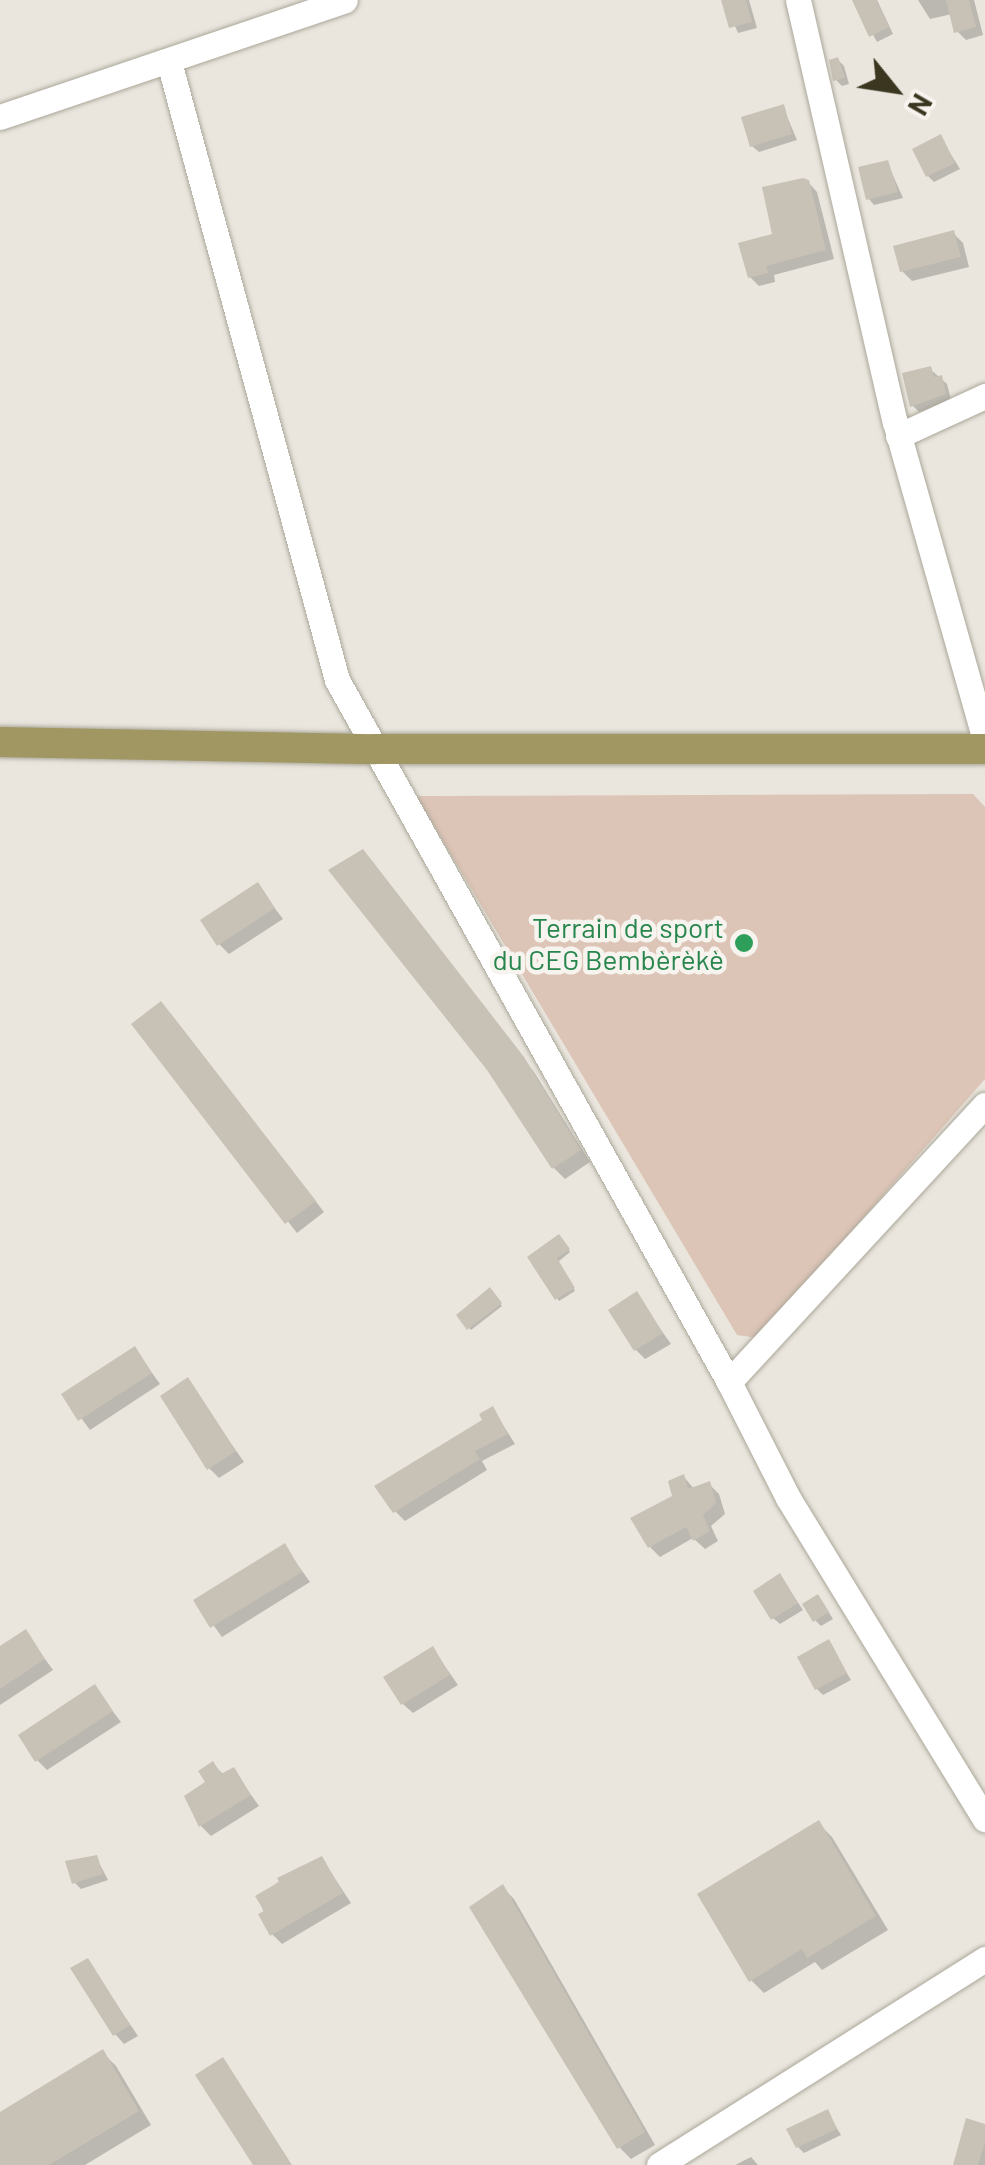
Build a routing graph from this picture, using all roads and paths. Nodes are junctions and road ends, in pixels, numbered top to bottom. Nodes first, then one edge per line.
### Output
1 (345, 0) edge
2 (798, 0) edge
3 (169, 62) junction
4 (0, 117) edge
5 (985, 396) edge
6 (898, 436) junction
7 (985, 741) edge
8 (0, 742) edge
9 (375, 749) junction
10 (985, 749) edge
11 (985, 1105) edge
12 (729, 1382) junction
13 (985, 1819) edge
14 (985, 1960) edge
15 (659, 2165) edge

1 - 3 street
2 - 6 street
3 - 4 street
3 - 9 street
5 - 6 street
6 - 7 street
8 - 9 main road
9 - 10 main road
9 - 12 street
11 - 12 street
12 - 13 street
14 - 15 street

